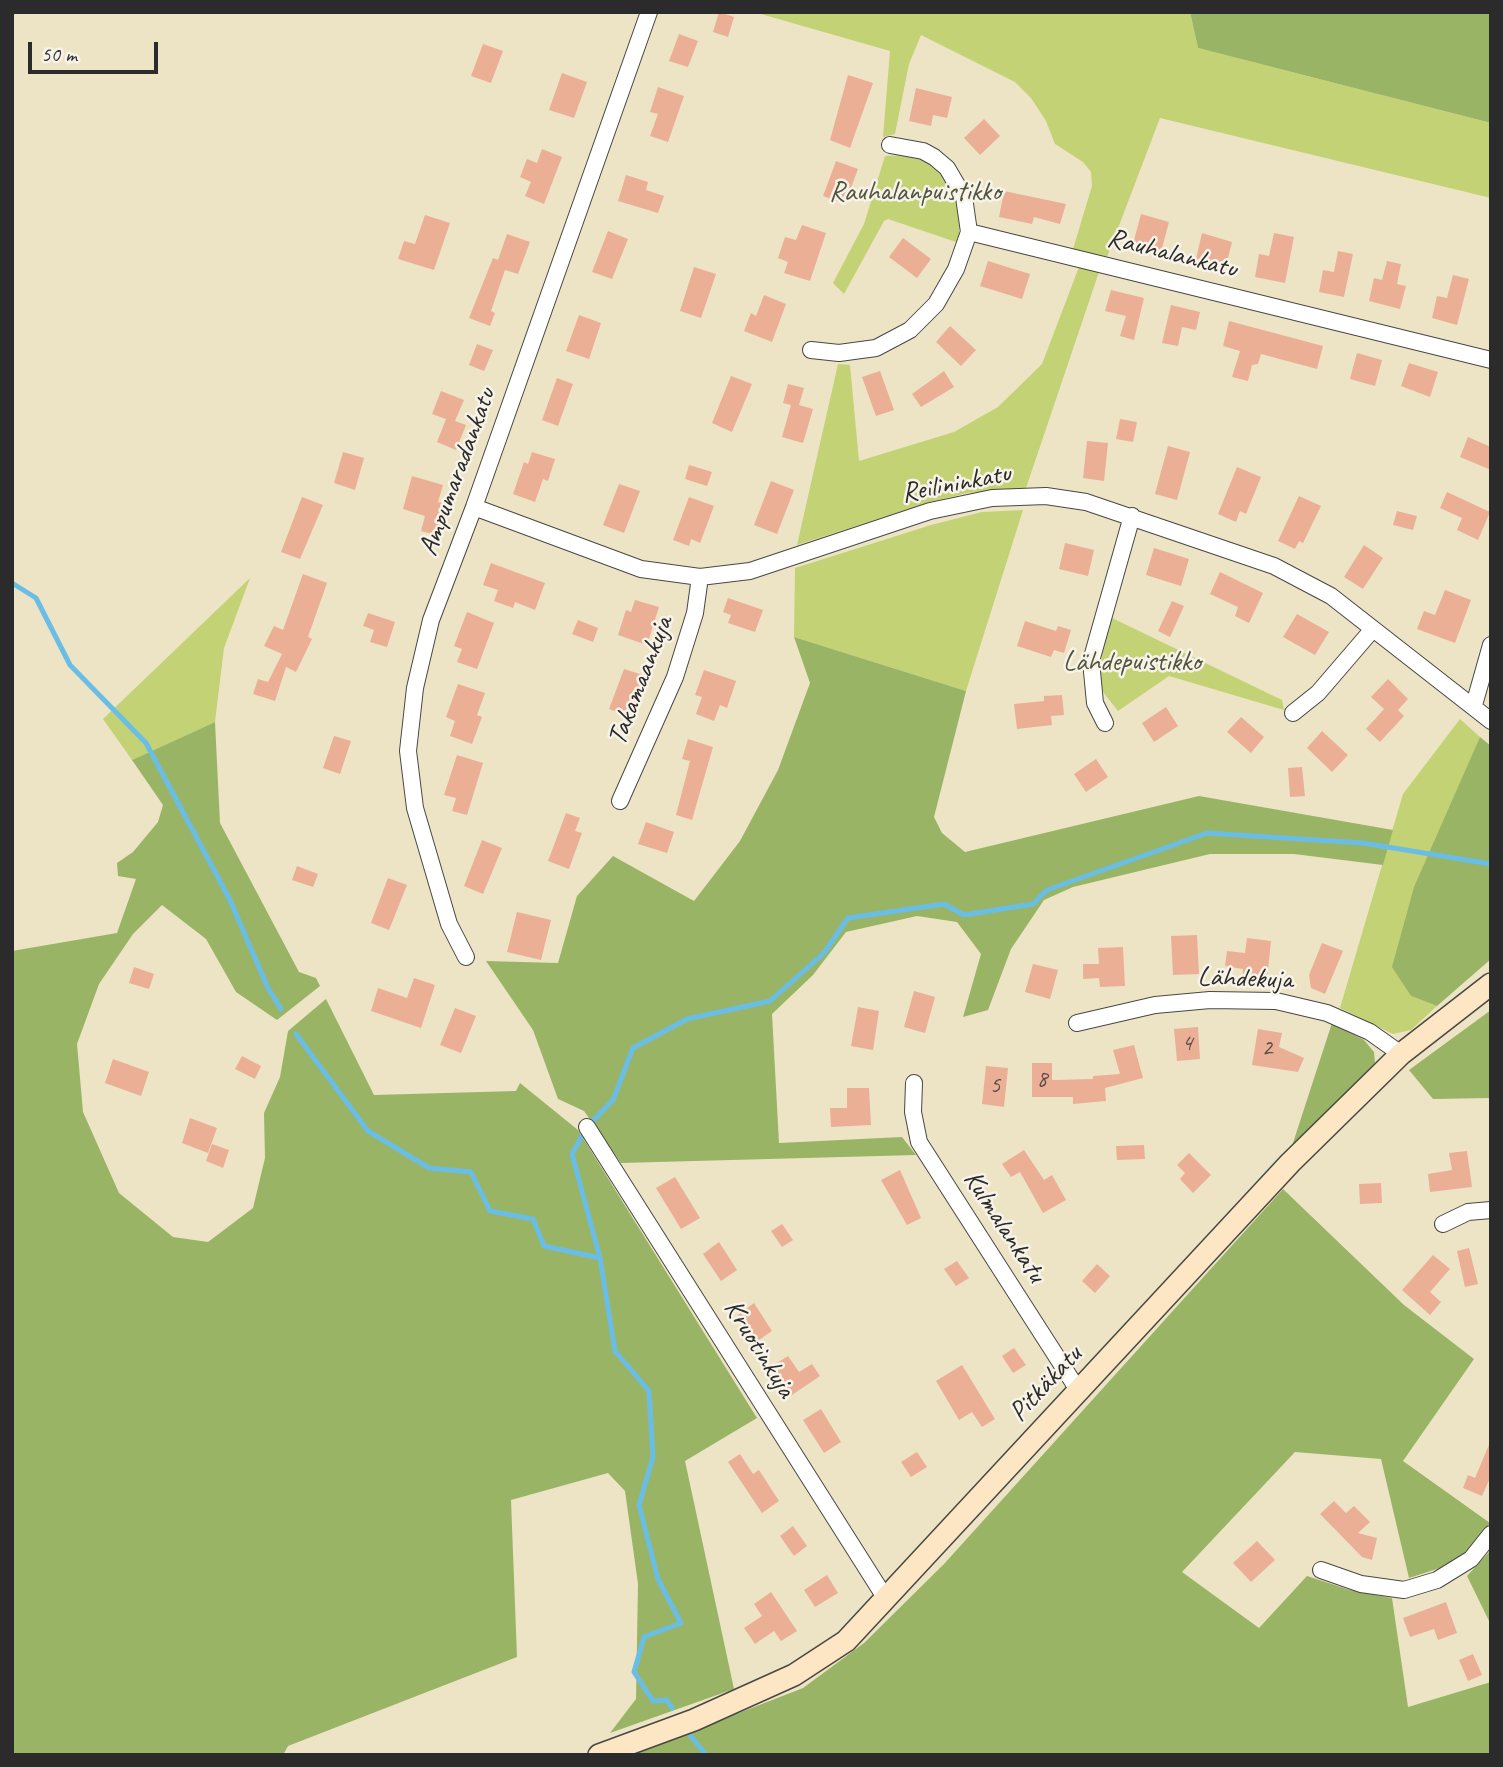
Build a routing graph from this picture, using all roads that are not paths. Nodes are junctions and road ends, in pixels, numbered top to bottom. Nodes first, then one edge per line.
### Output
1 (649, 12) edge
2 (890, 145) dead end
3 (969, 232) junction
4 (811, 350) dead end
5 (1491, 360) edge
6 (474, 507) junction
7 (1132, 516) junction
8 (700, 577) junction
9 (1373, 629) junction
10 (1491, 645) edge
11 (1474, 705) junction
12 (1293, 713) dead end
13 (1491, 721) edge
14 (1105, 723) dead end
15 (620, 802) dead end
16 (466, 957) dead end
17 (1491, 984) edge
18 (1077, 1023) dead end
19 (1401, 1054) junction
20 (914, 1083) dead end
21 (587, 1127) dead end
22 (1491, 1210) edge
23 (1443, 1224) dead end
24 (1078, 1390) junction
25 (1491, 1534) edge
26 (1321, 1570) dead end
27 (886, 1599) junction
28 (599, 1755) edge

1 - 6 street, Ampumaradankatu
2 - 3 street
3 - 4 street
3 - 5 street, Rauhalankatu
6 - 8 street, Reilininkatu
6 - 16 street, Ampumaradankatu
7 - 8 street, Reilininkatu
7 - 9 street, Reilininkatu
7 - 14 street
8 - 15 street, Takamaankuja
9 - 11 street, Reilininkatu
9 - 12 street
10 - 11 street
11 - 13 street, Reilininkatu
17 - 19 street, Pitkäkatu
18 - 19 street, Lähdekuja
19 - 24 street, Pitkäkatu
20 - 24 street, Kulmalankatu
21 - 27 street, Kruotinkuja
22 - 23 street
24 - 27 street, Pitkäkatu
25 - 26 street
27 - 28 street, Pitkäkatu

